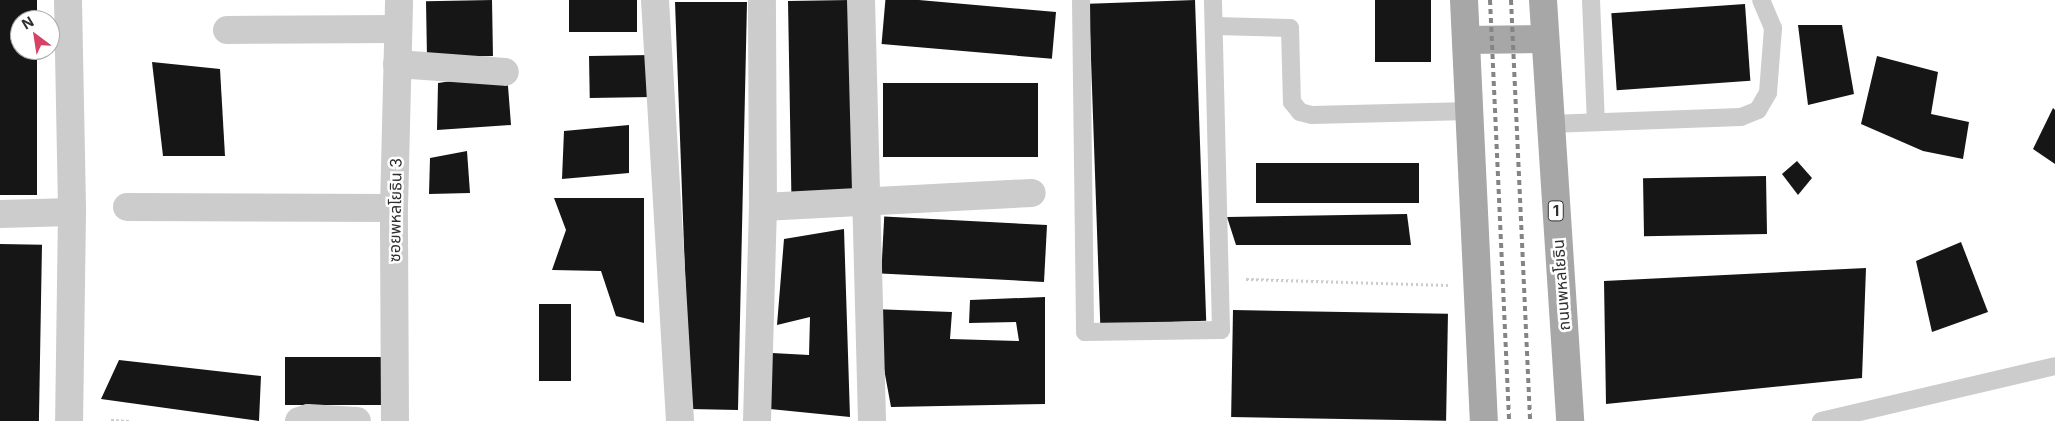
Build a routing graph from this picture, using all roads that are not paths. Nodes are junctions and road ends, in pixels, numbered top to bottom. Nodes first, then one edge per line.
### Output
1 (68, 0) edge
2 (399, 0) edge
3 (655, 0) edge
4 (762, 0) edge
5 (860, 0) edge
6 (1081, 0) edge
7 (1213, 0) edge
8 (1464, 0) edge
9 (1543, 0) edge
10 (1591, 0) edge
11 (1761, 0) edge
12 (1215, 26) junction
13 (398, 29) junction
14 (227, 30) dead end
15 (1545, 39) junction
16 (1466, 40) junction
17 (397, 64) junction
18 (505, 72) dead end
19 (1469, 111) junction
20 (1596, 122) junction
21 (1550, 124) junction
22 (1032, 193) dead end
23 (865, 202) junction
24 (127, 207) dead end
25 (394, 208) junction
26 (763, 208) junction
27 (72, 212) junction
28 (0, 214) edge
29 (2055, 366) edge
30 (69, 421) edge
31 (298, 421) edge
32 (358, 421) edge
33 (395, 421) edge
34 (680, 421) edge
35 (757, 421) edge
36 (872, 421) edge
37 (1484, 421) edge
38 (1570, 421) edge
39 (1820, 421) edge

1 - 27 street
2 - 13 street, ซอยพหลโยธิน 3
3 - 34 street
4 - 26 street
5 - 23 street
6 - 12 lane
7 - 12 lane
8 - 16 main road
9 - 15 main road, ถนนพหลโยธิน / 1
10 - 20 lane
11 - 20 lane
12 - 19 lane
13 - 14 street
13 - 17 street, ซอยพหลโยธิน 3
15 - 16 main road
15 - 21 main road, ถนนพหลโยธิน / 1
16 - 19 main road
17 - 18 street
17 - 25 street, ซอยพหลโยธิน 3
19 - 37 main road
20 - 21 lane
21 - 38 main road, ถนนพหลโยธิน / 1
22 - 23 street
23 - 26 street
23 - 36 street
24 - 25 street
25 - 33 street, ซอยพหลโยธิน 3
26 - 35 street
27 - 28 street
27 - 30 street
29 - 39 lane
31 - 32 street

